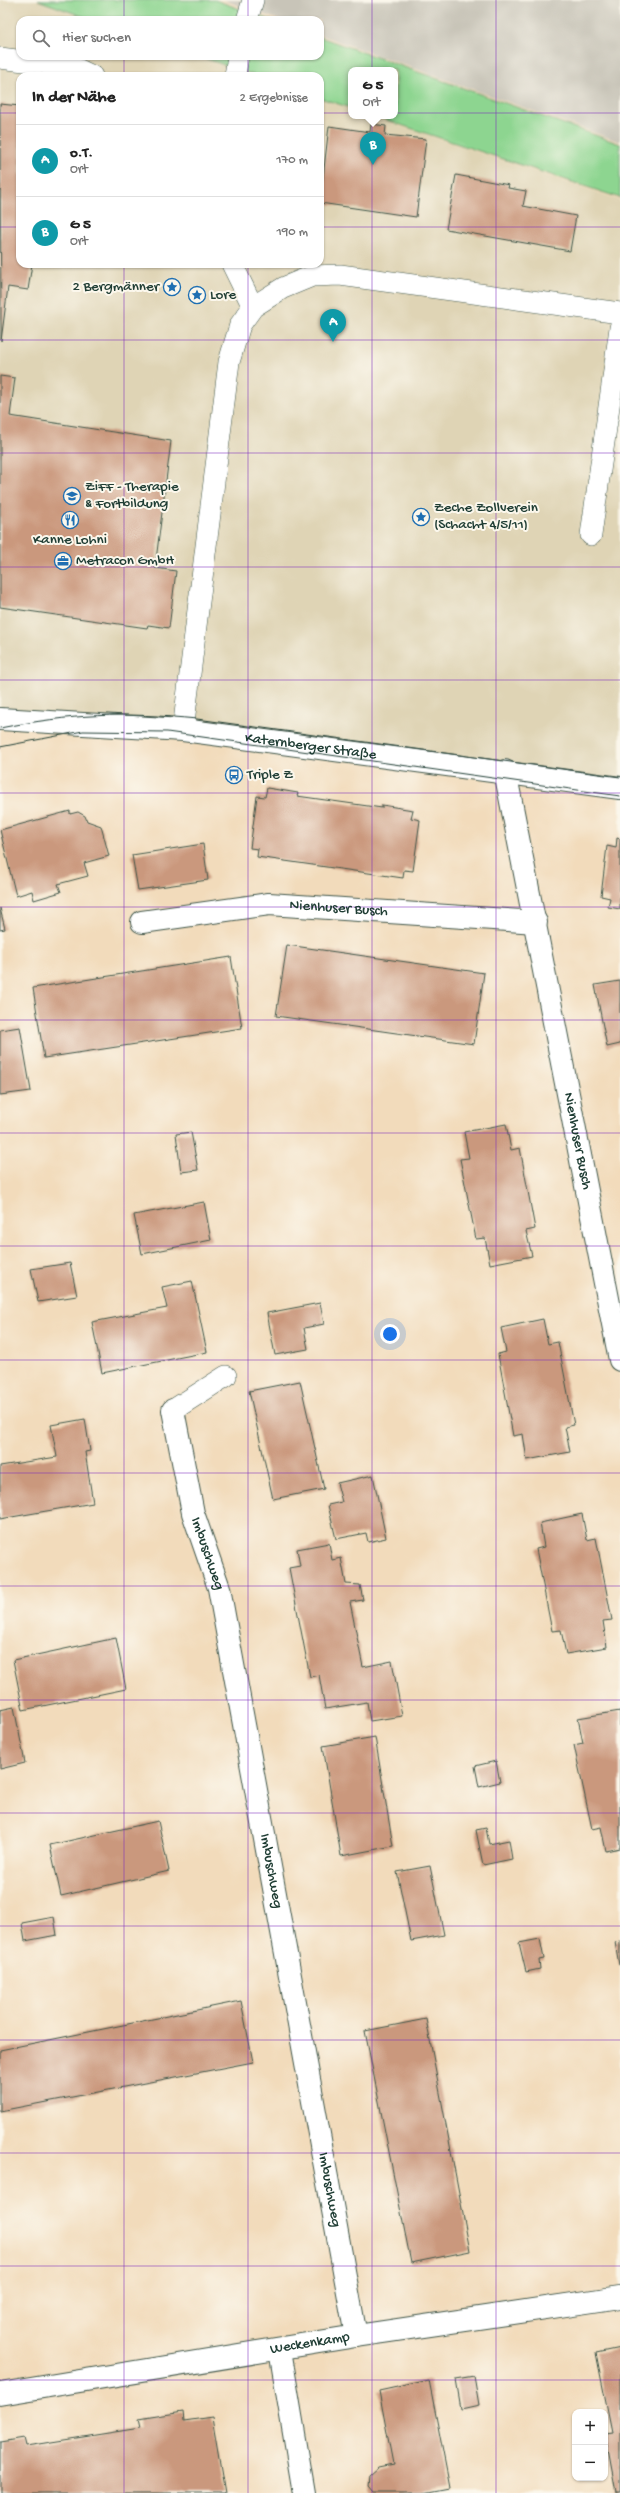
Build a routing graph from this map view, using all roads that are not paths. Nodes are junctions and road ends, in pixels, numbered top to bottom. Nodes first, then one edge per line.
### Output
1 (253, 0) edge
2 (248, 16) edge
3 (0, 58) edge
4 (16, 60) edge
5 (16, 60) edge
6 (237, 60) edge
7 (84, 72) edge
8 (236, 72) edge
9 (234, 268) edge
10 (253, 308) junction
11 (620, 313) edge
12 (620, 328) edge
13 (591, 535) dead end
14 (0, 719) edge
15 (183, 730) junction
16 (505, 771) junction
17 (620, 788) edge
18 (142, 922) dead end
19 (536, 922) junction
20 (620, 1360) edge
21 (226, 1376) dead end
22 (173, 1410) joint
23 (620, 2297) edge
24 (356, 2336) junction
25 (280, 2350) junction
26 (0, 2394) edge
27 (304, 2493) edge

1 - 2 lane
3 - 5 lane
4 - 7 lane
6 - 8 lane
9 - 10 lane
10 - 11 lane
10 - 15 lane
12 - 13 lane
14 - 15 street, Katernberger Straße
15 - 16 street, Katernberger Straße
16 - 17 street, Katernberger Straße
16 - 19 street, Nienhuser Busch
18 - 19 street, Nienhuser Busch
19 - 20 street, Nienhuser Busch
21 - 22 lane
22 - 24 street, Imbuschweg
23 - 24 street, Weckenkamp
24 - 25 street, Weckenkamp
25 - 26 street, Weckenkamp
25 - 27 street

